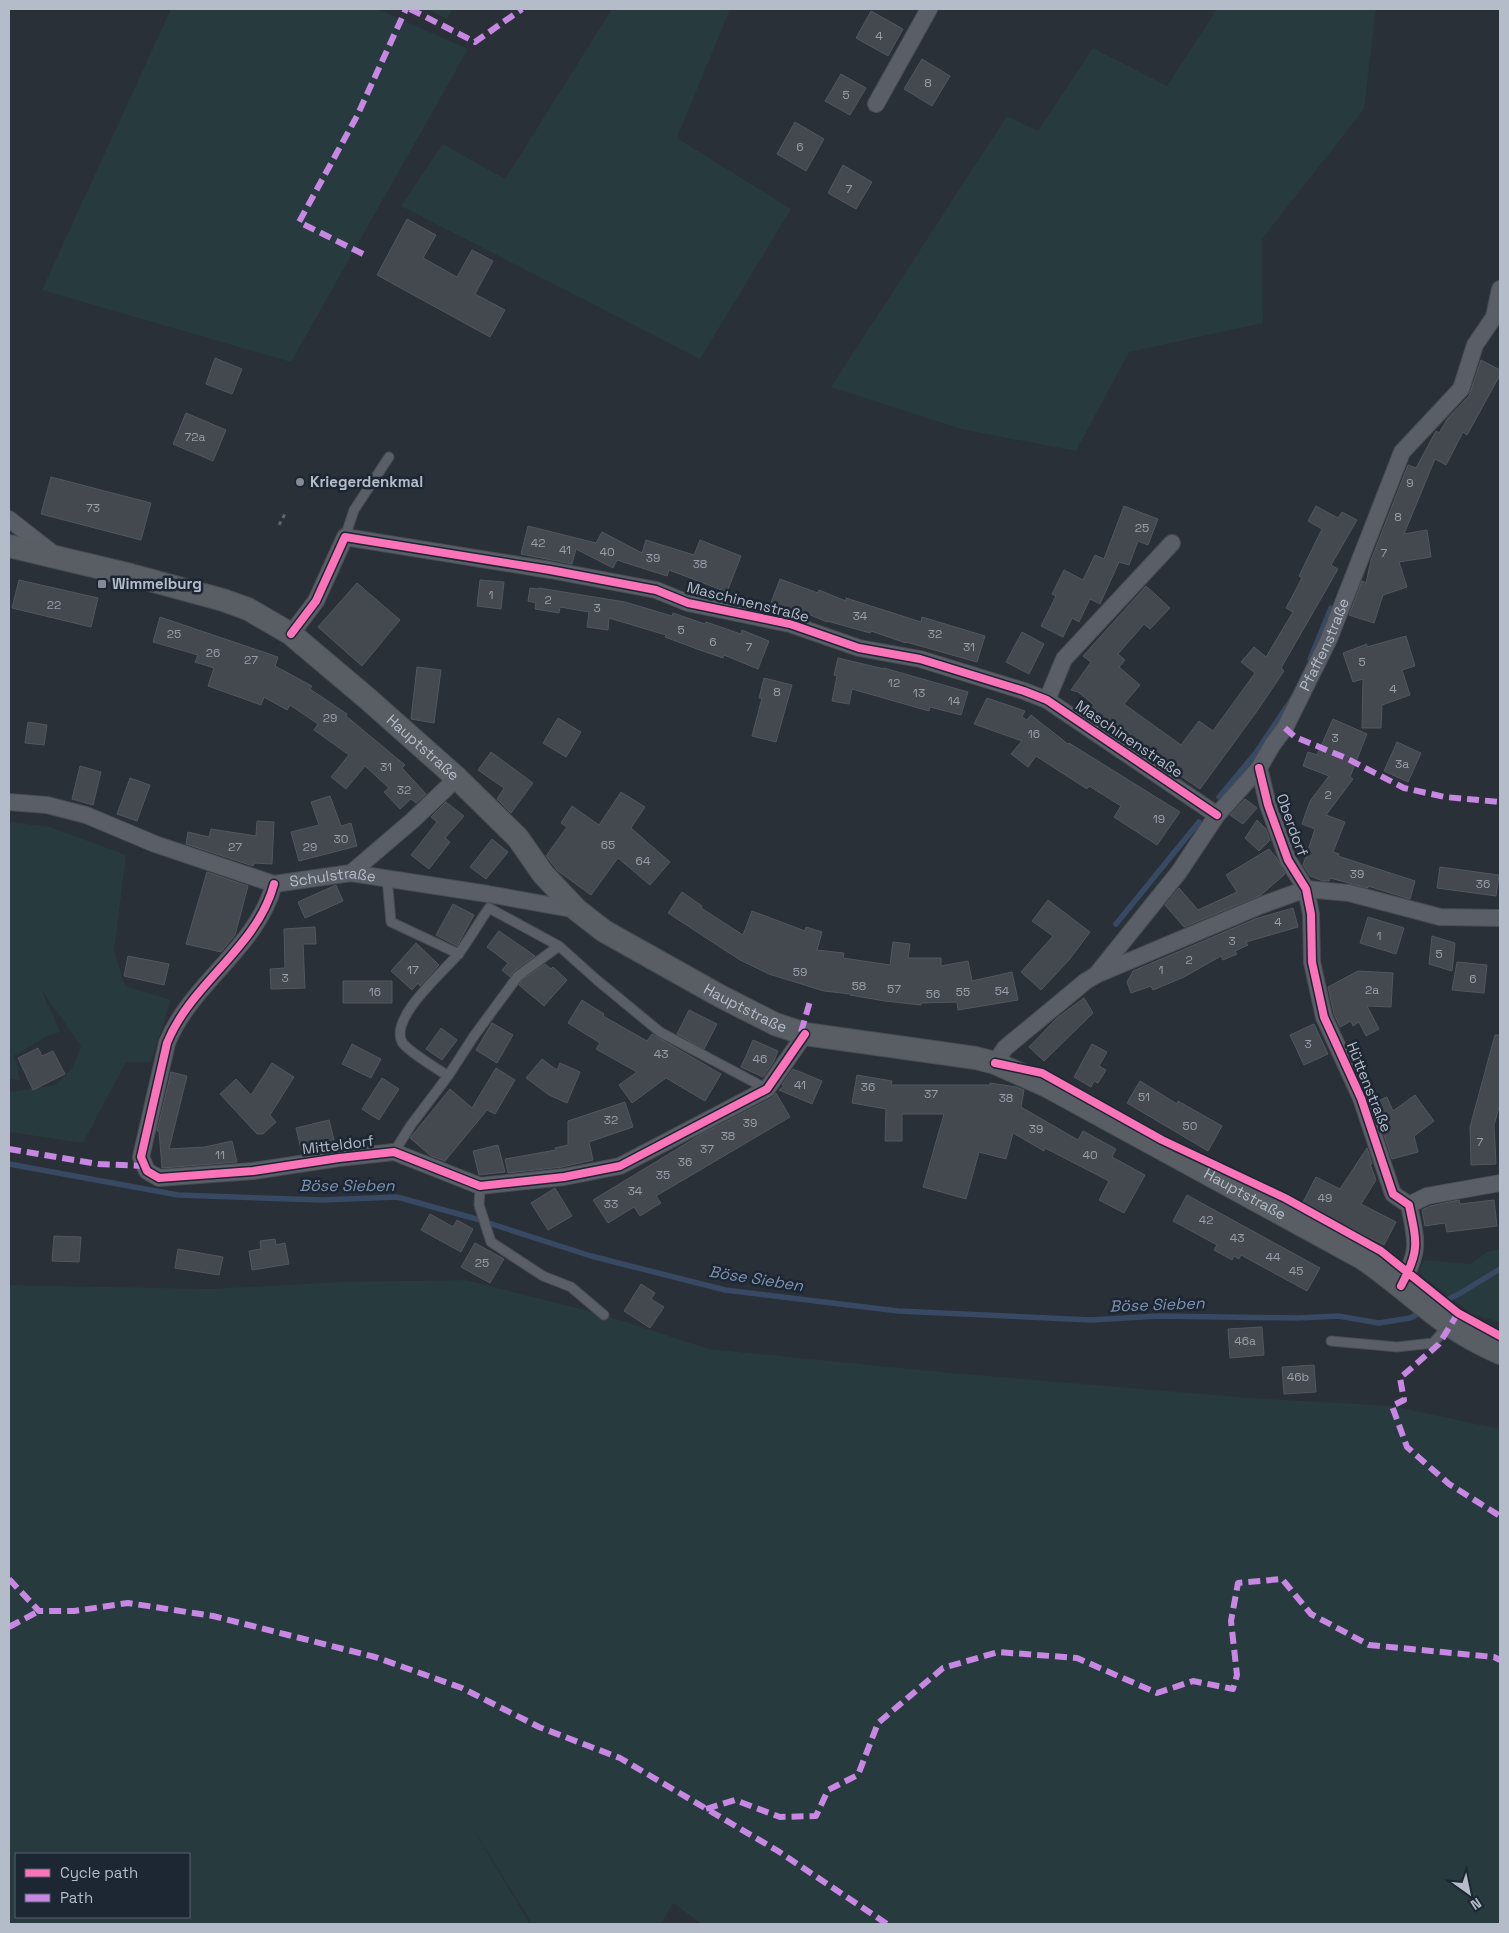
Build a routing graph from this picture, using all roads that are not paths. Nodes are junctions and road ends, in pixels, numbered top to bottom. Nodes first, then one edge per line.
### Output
1 (929, 9) edge
2 (876, 104) dead end
3 (1500, 288) edge
4 (389, 457) dead end
5 (9, 519) edge
6 (345, 537) junction
7 (1172, 543) dead end
8 (9, 546) edge
9 (57, 556) junction
10 (291, 634) junction
11 (1047, 700) junction
12 (1259, 768) junction
13 (456, 778) junction
14 (9, 802) edge
15 (1217, 815) junction
16 (351, 873) junction
17 (388, 878) junction
18 (274, 884) junction
19 (1306, 889) junction
20 (577, 910) junction
21 (1500, 918) edge
22 (560, 946) junction
23 (459, 954) junction
24 (1096, 975) junction
25 (806, 1034) junction
26 (995, 1063) junction
27 (448, 1076) junction
28 (767, 1089) junction
29 (394, 1152) junction
30 (1500, 1183) edge
31 (480, 1186) junction
32 (1409, 1205) junction
33 (1401, 1286) junction
34 (604, 1315) dead end
35 (1445, 1322) junction
36 (1332, 1341) dead end
37 (1500, 1353) edge

1 - 2 street
3 - 12 street, Pfaffenstraße
4 - 6 lane
5 - 9 street, Hauptstraße
6 - 10 street
6 - 11 street, Maschinenstraße
7 - 11 street
8 - 9 main road, Hauptstraße
9 - 10 main road, Hauptstraße
10 - 13 main road, Hauptstraße
11 - 15 street, Maschinenstraße
12 - 15 street, Pfaffenstraße
12 - 19 street, Oberdorf
13 - 16 street
13 - 20 main road, Hauptstraße
14 - 18 street, Schulstraße
15 - 24 street, Pfaffenstraße
16 - 17 street, Schulstraße
16 - 18 street, Schulstraße
17 - 20 street, Schulstraße
17 - 23 lane
18 - 29 street, Mitteldorf
19 - 21 street
19 - 24 street
19 - 32 street, Hüttenstraße
20 - 25 main road, Hauptstraße
22 - 23 lane
22 - 27 lane, Mitteldorf
22 - 28 lane
23 - 27 lane
24 - 26 street
25 - 26 main road, Hauptstraße
25 - 28 street, Mitteldorf
26 - 33 main road, Hauptstraße
27 - 29 lane, Mitteldorf
28 - 31 street, Mitteldorf
29 - 31 street, Mitteldorf
30 - 32 street
31 - 34 lane
32 - 33 street
33 - 35 main road, Hauptstraße
35 - 36 lane
35 - 37 main road, Hauptstraße

